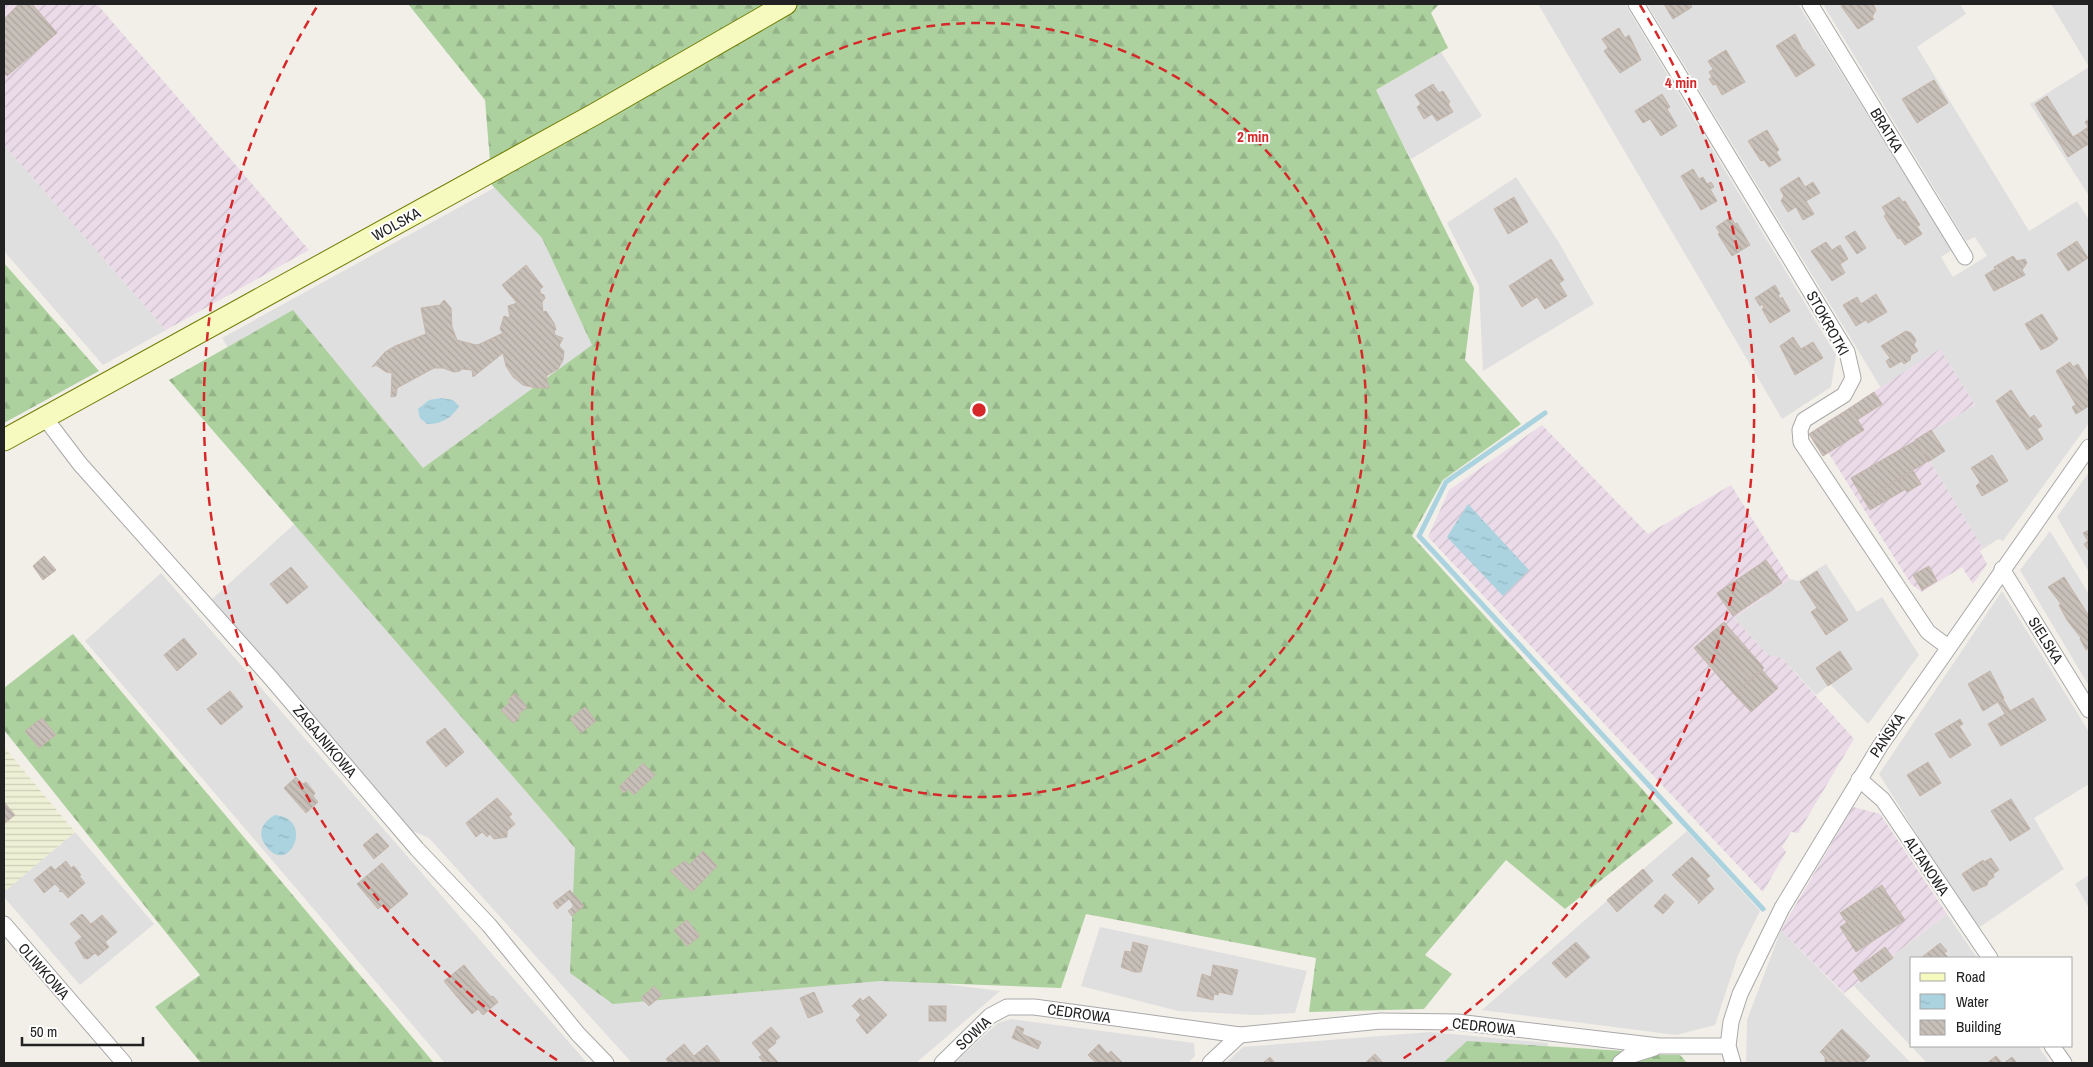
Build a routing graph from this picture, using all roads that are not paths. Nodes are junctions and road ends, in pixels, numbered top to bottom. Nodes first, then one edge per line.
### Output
1 (786, 4) edge
2 (1636, 4) edge
3 (1810, 4) edge
4 (1965, 257) dead end
5 (45, 418) junction
6 (4, 440) edge
7 (2089, 447) edge
8 (2002, 569) junction
9 (1948, 647) junction
10 (2089, 710) edge
11 (1859, 779) junction
12 (4, 924) edge
13 (1989, 957) edge
14 (1006, 1007) joint
15 (1240, 1035) junction
16 (1659, 1046) junction
17 (1728, 1046) junction
18 (2053, 1047) edge
19 (124, 1063) edge
20 (606, 1063) edge
21 (942, 1063) edge
22 (1210, 1063) edge
23 (1620, 1063) edge
24 (1733, 1063) edge
25 (2064, 1063) edge

1 - 5 street, WOLSKA
2 - 9 street, STOKROTKI
3 - 4 street, BRATKA
5 - 6 street, WOLSKA
5 - 20 street, ZAGAJNIKOWA
7 - 8 street, PAŃSKA
8 - 9 street, PAŃSKA
8 - 10 street, SIELSKA
9 - 11 street, PAŃSKA
11 - 13 street, ALTANOWA
11 - 17 street, PAŃSKA
12 - 19 street, OLIWKOWA
14 - 15 street, CEDROWA
14 - 21 street, SOWIA
15 - 16 street, CEDROWA
15 - 22 street
16 - 17 street, CEDROWA
16 - 23 street
17 - 24 street
18 - 25 street

